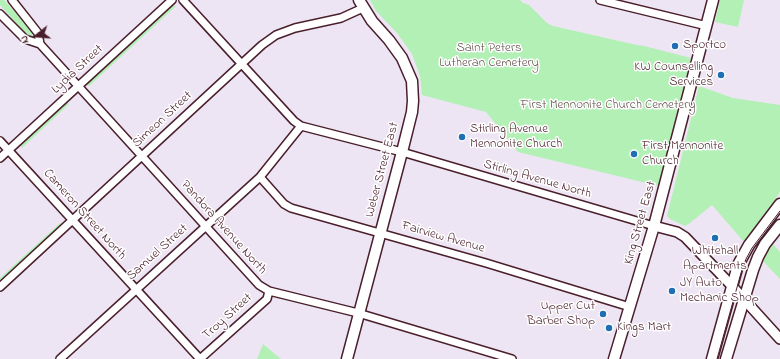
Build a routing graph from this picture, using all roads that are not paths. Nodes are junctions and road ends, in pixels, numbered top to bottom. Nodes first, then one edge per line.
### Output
1 (12, 0) edge
2 (172, 0) edge
3 (183, 0) edge
4 (600, 0) edge
5 (713, 0) edge
6 (361, 4) edge
7 (0, 14) edge
8 (707, 26) junction
9 (40, 44) junction
10 (241, 64) junction
11 (79, 87) junction
12 (301, 126) junction
13 (0, 141) edge
14 (9, 150) junction
15 (402, 152) junction
16 (142, 156) junction
17 (0, 158) edge
18 (260, 177) junction
19 (780, 204) edge
20 (72, 220) junction
21 (780, 225) edge
22 (206, 226) junction
23 (654, 226) junction
24 (380, 233) junction
25 (732, 286) junction
26 (0, 287) edge
27 (136, 290) junction
28 (269, 291) junction
29 (744, 298) junction
30 (630, 306) junction
31 (358, 313) junction
32 (780, 339) edge
33 (486, 352) junction
34 (60, 359) edge
35 (200, 359) edge
36 (347, 359) edge
37 (484, 359) edge
38 (512, 359) edge
39 (614, 359) edge
40 (712, 359) edge
41 (726, 359) edge

1 - 9 street
2 - 11 street, Lydia Street
3 - 10 street, Stirling Avenue North
4 - 8 street
5 - 8 main road, King Street East
6 - 10 street, Simeon Street
6 - 15 main road, Weber Street East
7 - 9 street
8 - 23 main road, King Street East
9 - 11 street, Pandora Avenue North
10 - 12 street, Stirling Avenue North
10 - 16 street, Simeon Street
11 - 14 street, Lydia Street
11 - 16 street, Pandora Avenue North
12 - 15 street, Stirling Avenue North
12 - 18 street, Samuel Street
13 - 14 street, Cameron Street North
14 - 17 street, Lydia Street
14 - 20 street, Cameron Street North
15 - 23 street, Stirling Avenue North
15 - 24 main road, Weber Street East
16 - 20 street, Simeon Street
16 - 22 street, Pandora Avenue North
18 - 22 street, Samuel Street
18 - 24 street, Fairview Avenue
19 - 25 main road
20 - 26 street, Simeon Street
20 - 27 street, Cameron Street North
21 - 29 main road
22 - 27 street, Samuel Street
22 - 28 street, Pandora Avenue North
23 - 25 street
23 - 30 main road, King Street East
24 - 30 street, Fairview Avenue
24 - 31 main road, Weber Street East
25 - 29 street
25 - 40 main road
27 - 34 street, Samuel Street
27 - 35 street, Cameron Street North
28 - 31 street, Pandora Avenue North
28 - 35 street, Troy Street
29 - 32 street
29 - 41 main road
30 - 39 main road, King Street East
31 - 33 street, Pandora Avenue North
31 - 36 main road, Weber Street East
33 - 37 street
33 - 38 street, Pandora Avenue North

